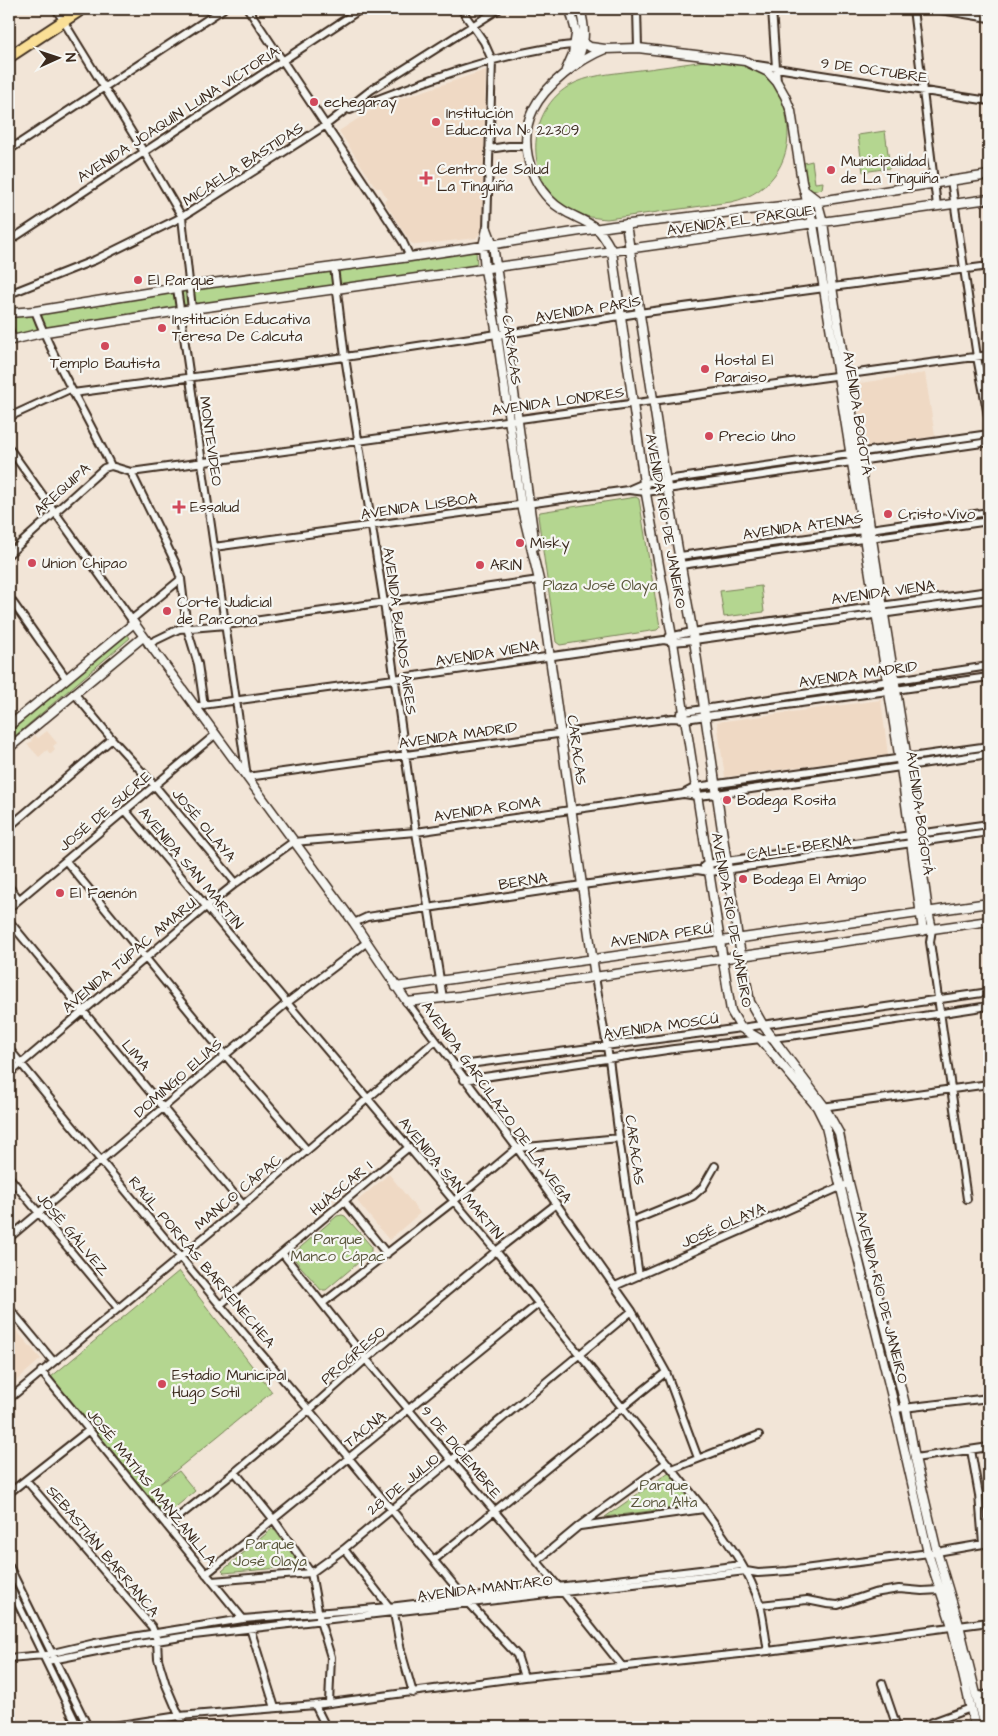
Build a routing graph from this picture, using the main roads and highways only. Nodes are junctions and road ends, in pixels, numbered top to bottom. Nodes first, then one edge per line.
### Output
1 (82, 9) edge
2 (9, 57) edge

1 - 2 main road

